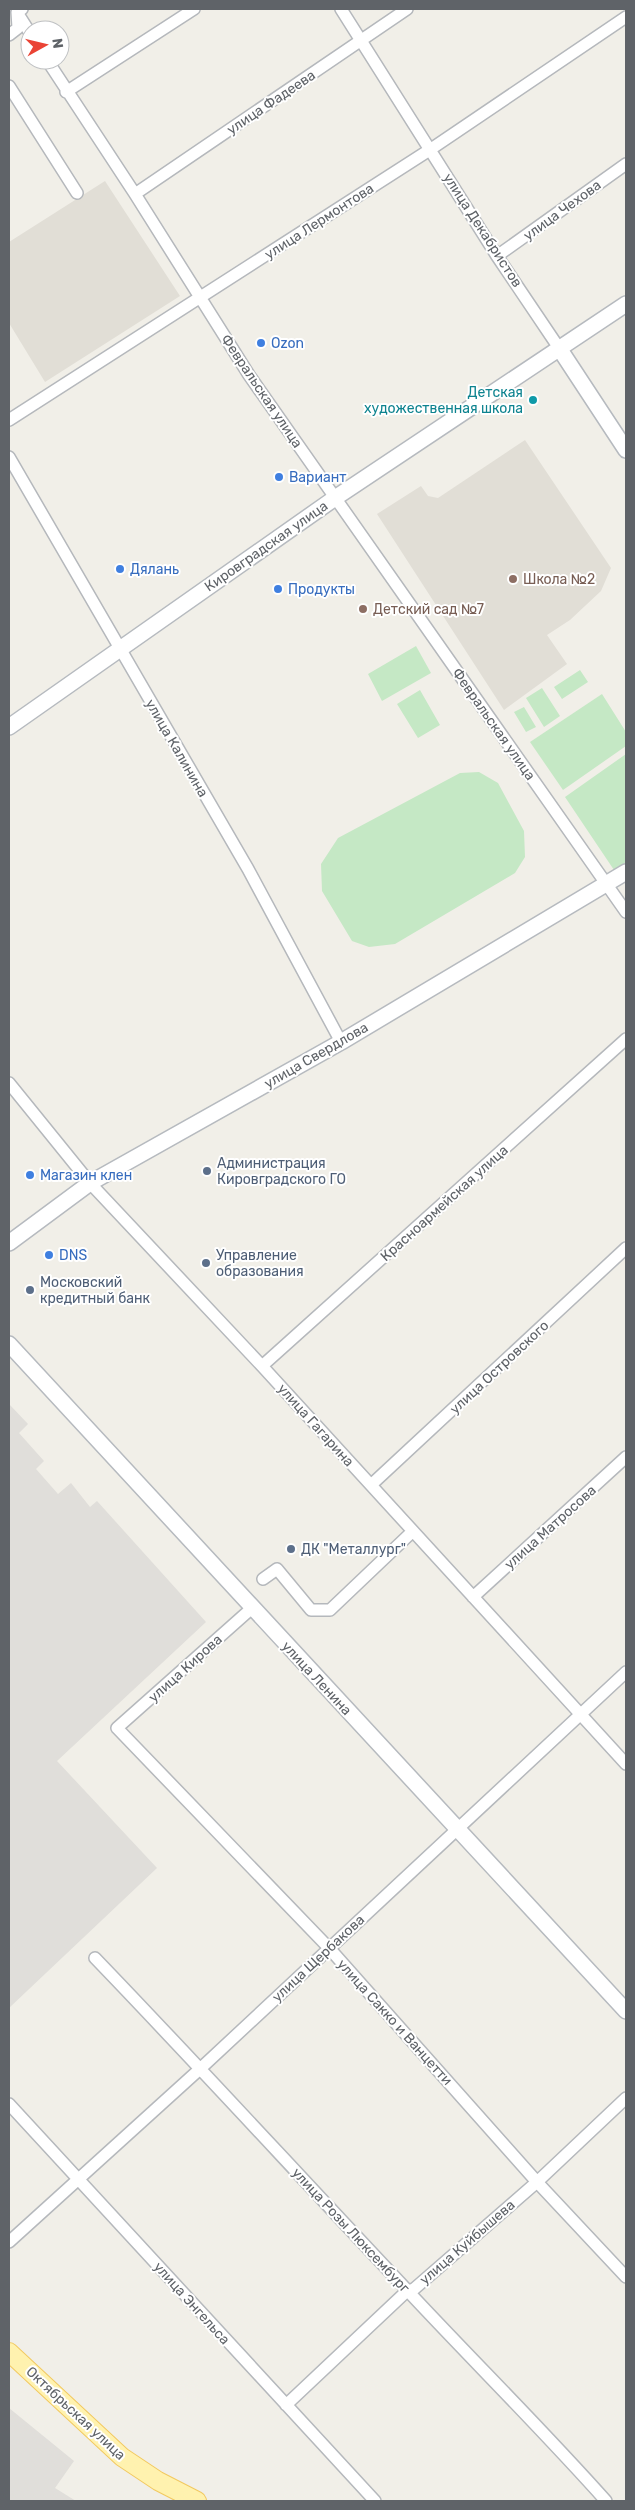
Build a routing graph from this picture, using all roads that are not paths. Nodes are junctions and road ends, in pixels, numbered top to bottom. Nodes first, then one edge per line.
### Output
1 (194, 9) edge
2 (342, 9) edge
3 (407, 9) edge
4 (18, 10) edge
5 (626, 17) edge
6 (9, 35) edge
7 (362, 41) junction
8 (53, 70) edge
9 (9, 86) edge
10 (66, 92) junction
11 (431, 149) junction
12 (626, 164) edge
13 (77, 193) dead end
14 (135, 194) junction
15 (498, 256) junction
16 (200, 297) junction
17 (626, 304) edge
18 (559, 348) junction
19 (9, 420) edge
20 (626, 450) edge
21 (9, 457) edge
22 (335, 498) junction
23 (120, 649) junction
24 (9, 727) edge
25 (626, 872) edge
26 (606, 884) junction
27 (626, 912) edge
28 (626, 1039) edge
29 (341, 1042) junction
30 (9, 1083) edge
31 (90, 1183) junction
32 (9, 1243) edge
33 (626, 1248) edge
34 (9, 1344) edge
35 (262, 1366) junction
36 (626, 1457) edge
37 (371, 1485) junction
38 (413, 1531) junction
39 (263, 1580) dead end
40 (473, 1597) junction
41 (252, 1608) junction
42 (626, 1672) edge
43 (580, 1715) junction
44 (117, 1728) joint
45 (626, 1764) edge
46 (456, 1829) junction
47 (329, 1948) junction
48 (95, 1958) dead end
49 (626, 2011) edge
50 (201, 2068) junction
51 (626, 2098) edge
52 (9, 2104) edge
53 (79, 2179) junction
54 (538, 2182) junction
55 (9, 2242) edge
56 (626, 2276) edge
57 (407, 2291) junction
58 (9, 2352) edge
59 (286, 2405) junction
60 (197, 2501) edge
61 (375, 2501) edge
62 (606, 2501) edge

1 - 10 street
2 - 7 street, улица Декабристов
3 - 7 street, улица Фадеева
4 - 6 street
5 - 11 street, улица Лермонтова
7 - 11 street, улица Декабристов
7 - 14 street, улица Фадеева
8 - 10 street, Февральская улица
9 - 13 street
10 - 14 street, Февральская улица
11 - 15 street, улица Декабристов
11 - 16 street, улица Лермонтова
12 - 15 street, улица Чехова
14 - 16 street, Февральская улица
15 - 18 street, улица Декабристов
16 - 19 street, улица Лермонтова
16 - 22 street, Февральская улица
17 - 18 main road, Кировградская улица
18 - 20 main road, улица Декабристов
18 - 22 main road, Кировградская улица
21 - 23 street, улица Калинина
22 - 23 main road, Кировградская улица
22 - 26 street, Февральская улица
23 - 24 main road, Кировградская улица
23 - 29 street, улица Калинина
25 - 26 main road, улица Свердлова
26 - 27 street, Февральская улица
26 - 29 main road, улица Свердлова
28 - 35 street, Красноармейская улица
29 - 31 main road, улица Свердлова
30 - 31 street, улица Гагарина
31 - 32 main road, улица Свердлова
31 - 35 street, улица Гагарина
33 - 37 street, улица Островского
34 - 41 main road, улица Ленина
35 - 37 street, улица Гагарина
36 - 40 street, улица Матросова
37 - 38 street, улица Гагарина
38 - 39 street
38 - 40 street, улица Гагарина
40 - 43 street, улица Гагарина
41 - 44 street, улица Кирова
41 - 46 main road, улица Ленина
42 - 43 street, улица Щербакова
43 - 45 street, улица Гагарина
43 - 46 street, улица Щербакова
44 - 47 street, улица Сакко и Ванцетти
46 - 47 street, улица Щербакова
46 - 49 main road, улица Ленина
47 - 50 street, улица Щербакова
47 - 54 street, улица Сакко и Ванцетти
48 - 50 street, улица Розы Люксембург
50 - 53 street, улица Щербакова
50 - 57 street, улица Розы Люксембург
51 - 54 street, улица Куйбышева
52 - 53 street, улица Энгельса
53 - 55 street, улица Щербакова
53 - 59 street, улица Энгельса
54 - 56 street, улица Сакко и Ванцетти
54 - 57 street, улица Куйбышева
57 - 59 street, улица Куйбышева
57 - 62 street, улица Розы Люксембург
58 - 60 main road, Октябрьская улица
59 - 61 street, улица Энгельса

